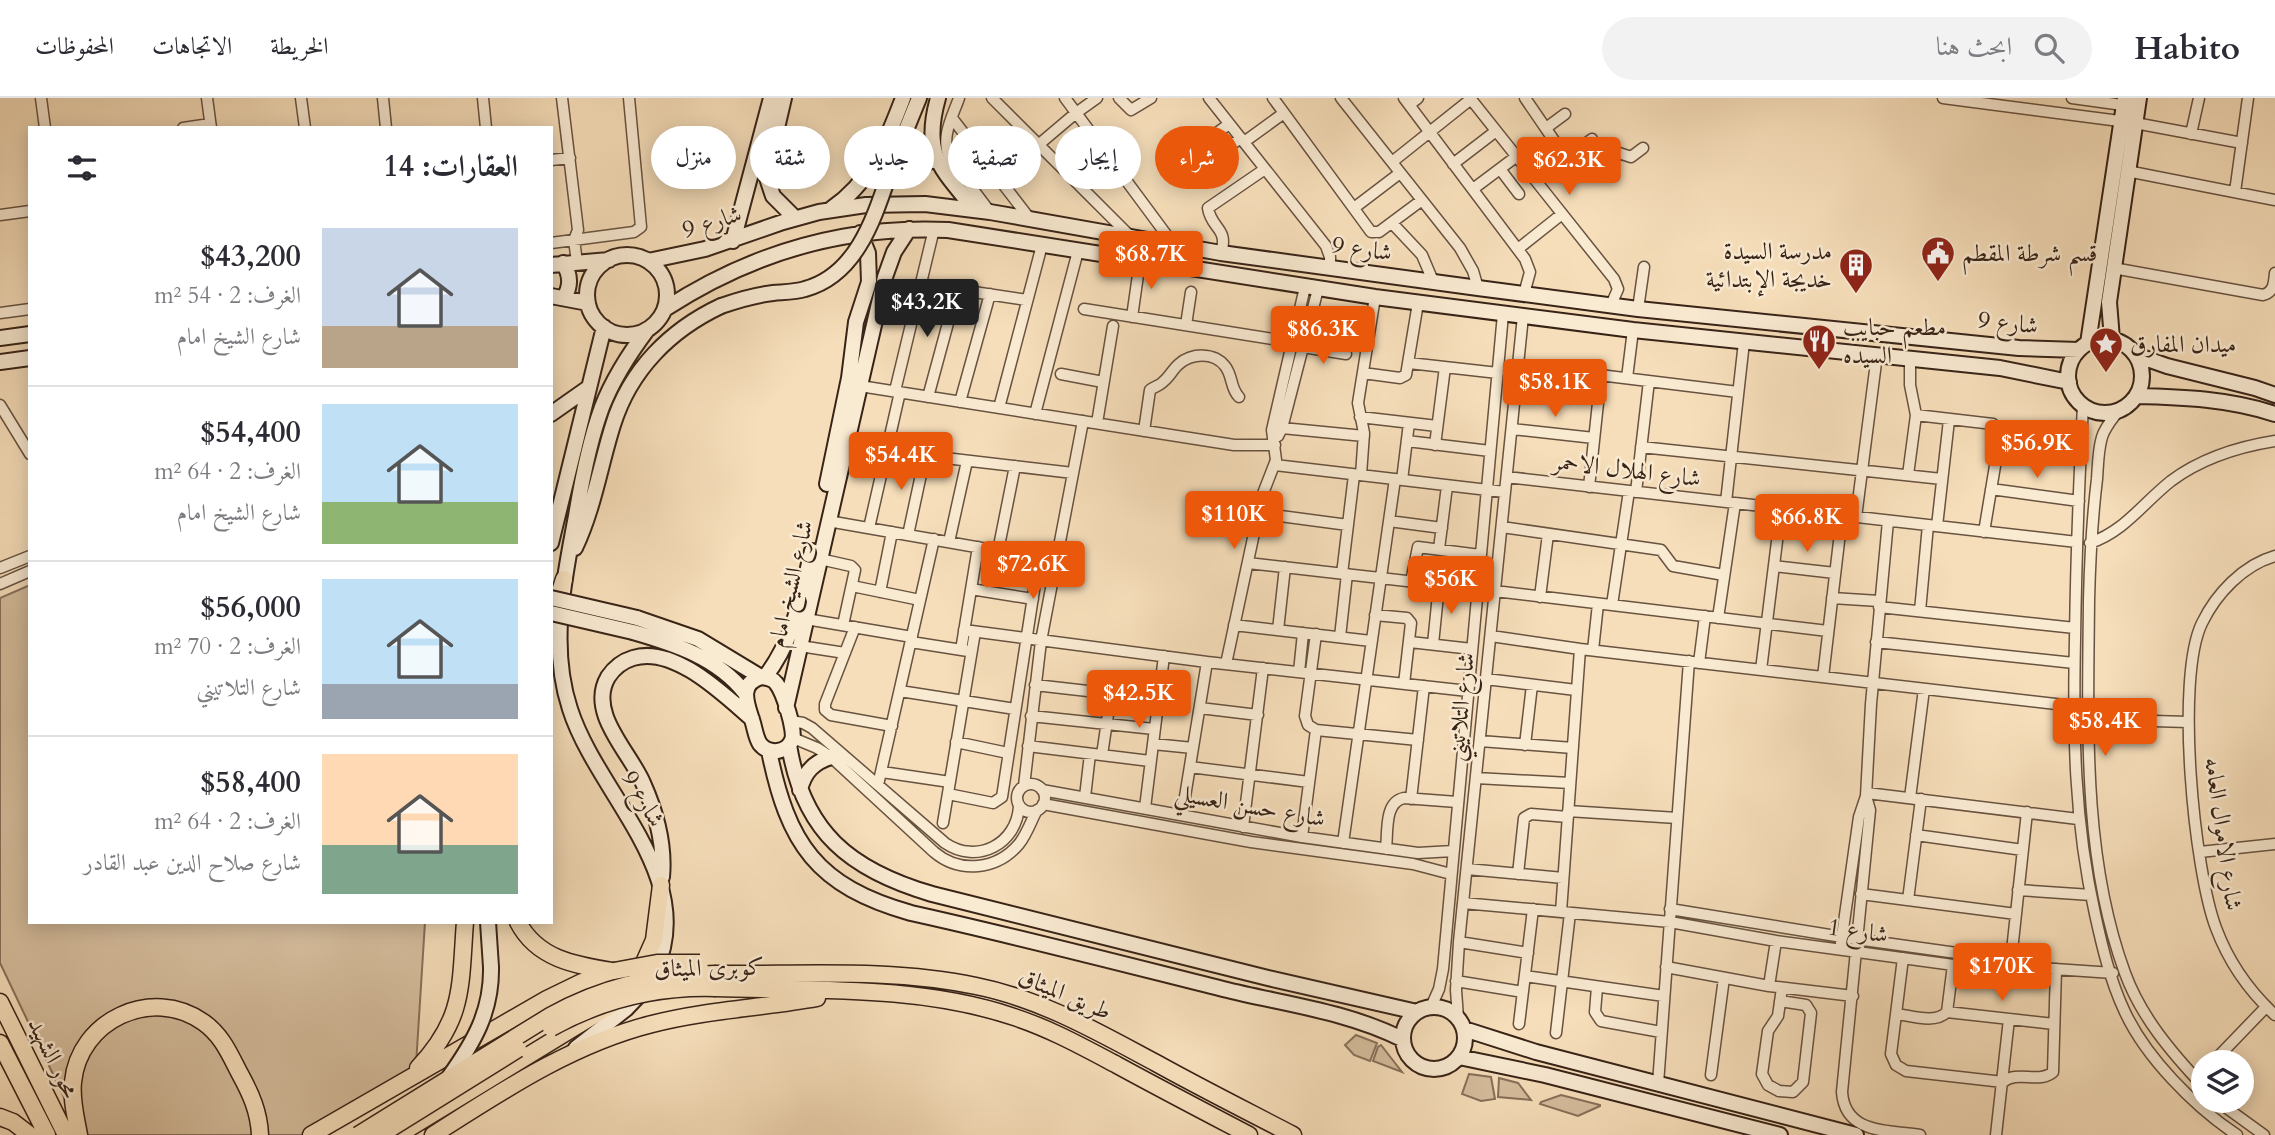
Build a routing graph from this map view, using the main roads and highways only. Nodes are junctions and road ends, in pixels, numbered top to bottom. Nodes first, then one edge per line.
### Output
1 (771, 98) edge
2 (784, 98) edge
3 (903, 98) edge
4 (919, 98) edge
5 (938, 98) edge
6 (2131, 102) edge
7 (772, 118) junction
8 (2128, 122) junction
9 (892, 126) edge
10 (937, 159) junction
11 (934, 160) edge
12 (856, 189) edge
13 (831, 210) junction
14 (982, 211) junction
15 (795, 218) junction
16 (909, 229) junction
17 (860, 233) junction
18 (733, 241) junction
19 (608, 260) junction
20 (648, 261) junction
21 (570, 263) edge
22 (557, 297) edge
23 (588, 303) junction
24 (665, 309) junction
25 (856, 322) junction
26 (604, 327) junction
27 (647, 330) junction
28 (872, 331) junction
29 (28, 334) edge
30 (0, 338) edge
31 (2112, 339) junction
32 (1990, 344) junction
33 (2083, 346) junction
34 (2136, 355) junction
35 (28, 358) edge
36 (0, 362) edge
37 (1987, 366) junction
38 (2069, 382) junction
39 (2234, 383) junction
40 (588, 388) junction
41 (2275, 395) edge
42 (2136, 396) junction
43 (2227, 402) junction
44 (553, 413) edge
45 (2275, 414) edge
46 (553, 530) edge
47 (565, 572) junction
48 (553, 599) edge
49 (553, 613) edge
50 (553, 613) edge
51 (635, 625) junction
52 (763, 677) junction
53 (746, 693) junction
54 (789, 714) junction
55 (752, 719) junction
56 (791, 742) junction
57 (769, 751) junction
58 (831, 757) road end
59 (800, 790) junction
60 (661, 885) junction
61 (465, 924) edge
62 (488, 924) edge
63 (519, 924) edge
64 (614, 971) junction
65 (796, 975) junction
66 (716, 981) junction
67 (850, 992) junction
68 (908, 995) joint
69 (0, 1002) edge
70 (1424, 1009) junction
71 (1461, 1024) junction
72 (1402, 1039) junction
73 (0, 1043) edge
74 (1458, 1057) junction
75 (561, 1059) junction
76 (406, 1081) junction
77 (445, 1081) junction
78 (0, 1117) edge
79 (30, 1135) edge
80 (47, 1135) edge
81 (66, 1135) edge
82 (79, 1135) edge
83 (260, 1135) edge
84 (311, 1135) edge
85 (358, 1135) edge
86 (380, 1135) edge
87 (398, 1135) edge
88 (432, 1135) edge
89 (1249, 1135) edge
90 (1293, 1135) edge
91 (1780, 1135) edge
92 (1856, 1135) edge

1 - 7 main road
2 - 7 main road
3 - 9 main road
4 - 47 main road, bridge
5 - 10 main road
6 - 8 main road
7 - 15 main road
7 - 18 main road
8 - 31 main road
8 - 33 main road
10 - 11 main road
10 - 14 main road
12 - 13 main road
13 - 14 main road, شارع 9
13 - 15 main road, شارع 9
14 - 32 main road, شارع 9
15 - 18 main road, شارع 9
16 - 17 main road, شارع 9
16 - 28 main road, شارع الشيخ امام
16 - 37 main road, شارع 9
17 - 24 main road, شارع 9
17 - 25 main road, شارع الشيخ امام
18 - 20 main road, شارع 9
19 - 20 main road
19 - 21 main road
19 - 23 main road
20 - 24 main road
21 - 22 main road
22 - 23 main road
23 - 26 main road
24 - 27 main road
25 - 28 main road
25 - 52 main road, شارع الشيخ امام
26 - 27 main road
26 - 40 main road
27 - 47 main road, شارع 9
28 - 54 main road, شارع الشيخ امام
29 - 30 main road
31 - 33 main road
31 - 34 main road
32 - 33 main road, شارع 9
32 - 37 main road
33 - 38 main road
34 - 39 main road
34 - 42 main road
35 - 36 main road
37 - 38 main road, شارع 9
38 - 42 main road
39 - 41 main road
39 - 43 main road
40 - 44 main road
40 - 46 main road
42 - 43 main road
43 - 45 main road
47 - 49 main road
47 - 60 main road, شارع 9
48 - 51 main road, bridge
50 - 51 main road, bridge
51 - 52 main road
51 - 53 main road
52 - 53 main road, شارع الشيخ امام
52 - 54 main road
53 - 55 main road
54 - 56 main road
55 - 57 main road
55 - 60 main road
56 - 57 main road
56 - 59 main road
57 - 72 main road
58 - 59 main road
59 - 70 main road
60 - 75 main road, شارع 9
60 - 87 main road
61 - 76 main road
62 - 77 main road, bridge
63 - 64 main road
64 - 65 main road, bridge
64 - 76 main road
65 - 66 main road, كوبرى الميثاق
65 - 90 main road, طريق الميثاق
66 - 67 main road, كوبرى الميثاق
66 - 77 main road, كوبرى الميثاق, bridge
66 - 86 main road, كوبرى الميثاق, bridge
67 - 68 main road, كوبرى الميثاق
67 - 75 main road
68 - 89 main road, طريق الميثاق
69 - 81 main road, محور الشهيد
70 - 71 main road
70 - 72 main road
71 - 74 main road
71 - 92 main road
72 - 74 main road
73 - 80 main road, محور الشهيد
74 - 91 main road
75 - 88 main road
76 - 84 main road
77 - 85 main road, كوبرى الميثاق, bridge
78 - 79 main road
82 - 83 main road

